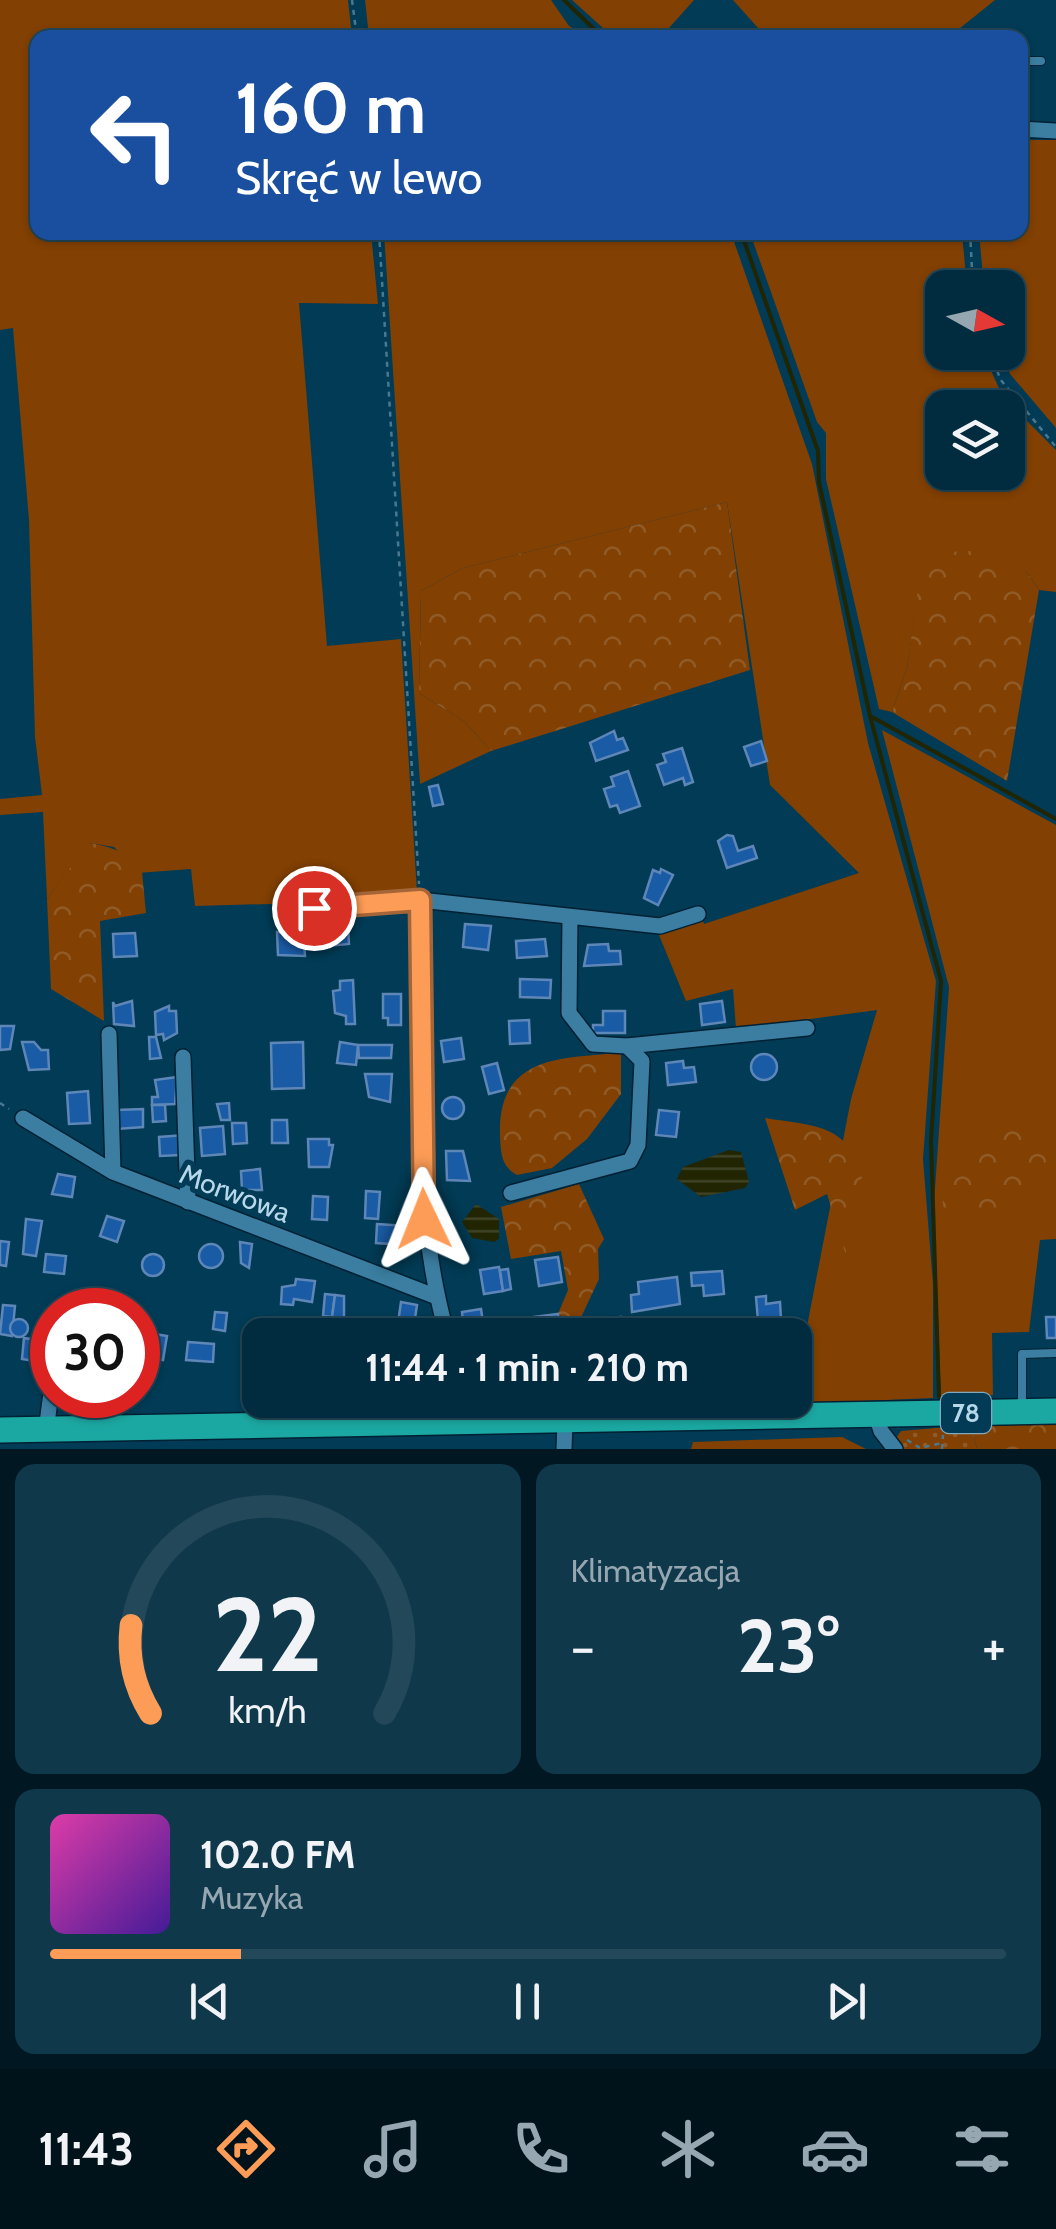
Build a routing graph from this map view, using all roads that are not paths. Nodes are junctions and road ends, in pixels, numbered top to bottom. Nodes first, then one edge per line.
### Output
1 (1028, 61) edge
2 (1041, 61) dead end
3 (1028, 129) edge
4 (1056, 131) edge
5 (420, 900) junction
6 (314, 908) dead end
7 (698, 914) dead end
8 (570, 917) junction
9 (808, 1028) dead end
10 (109, 1034) dead end
11 (627, 1046) junction
12 (184, 1057) dead end
13 (24, 1118) dead end
14 (114, 1172) junction
15 (511, 1193) dead end
16 (188, 1202) junction
17 (437, 1297) junction
18 (443, 1318) edge
19 (1056, 1353) edge
20 (1056, 1411) edge
21 (1021, 1412) junction
22 (876, 1415) junction
23 (48, 1418) edge
24 (566, 1422) junction
25 (0, 1430) edge
26 (46, 1431) junction
27 (101, 1440) edge
28 (564, 1449) edge
29 (895, 1449) edge

1 - 2 lane
3 - 4 street
5 - 6 street
5 - 8 street
5 - 17 street
7 - 8 street
8 - 11 street
9 - 11 street
10 - 14 street
11 - 15 street
12 - 16 street
13 - 14 street, Morwowa
14 - 16 street, Morwowa
16 - 17 street, Morwowa
17 - 18 street
19 - 21 lane
20 - 21 main road, 78
21 - 22 main road, 78
22 - 24 main road, 78
22 - 29 street
23 - 26 street
24 - 27 main road, 78
24 - 28 street
25 - 26 main road, 78
26 - 27 main road, 78

